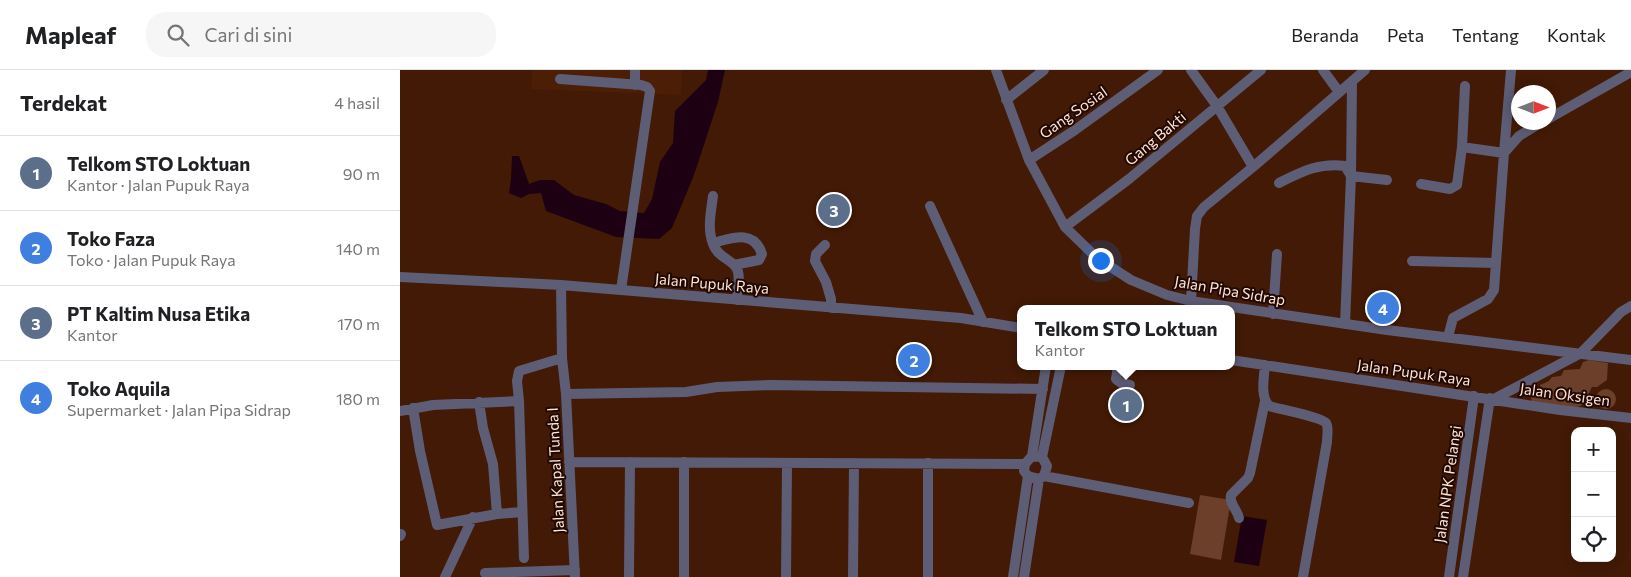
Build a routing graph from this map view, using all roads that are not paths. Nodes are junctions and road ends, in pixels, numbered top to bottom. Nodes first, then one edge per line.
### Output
1 (635, 70) edge
2 (996, 70) edge
3 (1044, 70) edge
4 (1158, 70) edge
5 (1191, 70) edge
6 (1261, 70) edge
7 (1323, 70) edge
8 (1365, 70) edge
9 (1511, 70) edge
10 (1631, 72) edge
11 (560, 79) dead end
12 (1352, 80) junction
13 (635, 85) junction
14 (1465, 86) dead end
15 (1339, 92) junction
16 (1006, 100) junction
17 (1217, 106) junction
18 (1556, 114) edge
19 (1529, 130) edge
20 (1462, 148) junction
21 (1504, 153) junction
22 (1028, 160) junction
23 (1253, 167) junction
24 (1351, 176) junction
25 (1387, 180) dead end
26 (1279, 183) dead end
27 (1421, 184) dead end
28 (713, 196) dead end
29 (930, 206) dead end
30 (1065, 227) junction
31 (712, 243) junction
32 (825, 245) dead end
33 (1277, 254) dead end
34 (1412, 262) dead end
35 (1496, 263) junction
36 (734, 265) junction
37 (400, 277) edge
38 (561, 285) junction
39 (621, 290) junction
40 (737, 300) junction
41 (1190, 301) junction
42 (1216, 305) edge
43 (1631, 306) edge
44 (831, 308) junction
45 (1235, 308) edge
46 (1273, 314) junction
47 (983, 322) junction
48 (1345, 324) junction
49 (1017, 327) edge
50 (1448, 337) junction
51 (1582, 353) junction
52 (563, 360) junction
53 (1631, 360) edge
54 (1235, 361) edge
55 (1265, 365) junction
56 (1045, 370) edge
57 (1059, 370) edge
58 (1117, 370) edge
59 (1130, 385) dead end
60 (1042, 389) junction
61 (566, 394) junction
62 (1474, 396) junction
63 (1492, 399) junction
64 (519, 401) junction
65 (1265, 401) junction
66 (479, 402) junction
67 (413, 408) junction
68 (400, 411) edge
69 (1631, 418) edge
70 (1033, 459) junction
71 (569, 462) junction
72 (630, 462) junction
73 (684, 462) junction
74 (787, 463) junction
75 (854, 463) junction
76 (928, 463) junction
77 (1028, 476) junction
78 (1042, 477) junction
79 (1190, 503) dead end
80 (522, 512) junction
81 (497, 514) junction
82 (473, 517) junction
83 (1239, 518) dead end
84 (524, 558) dead end
85 (485, 573) dead end
86 (575, 574) edge
87 (445, 577) edge
88 (629, 577) edge
89 (684, 577) edge
90 (786, 577) edge
91 (853, 577) edge
92 (928, 577) edge
93 (1015, 577) edge
94 (1024, 577) edge
95 (1303, 577) edge
96 (1449, 577) edge
97 (1463, 577) edge

1 - 13 street
2 - 16 street, Jalan Pipa Sidrap
3 - 16 street
4 - 22 street, Gang Sosial
5 - 17 street
6 - 17 street, Gang Bakti
7 - 15 street
8 - 12 street
9 - 21 street
10 - 18 street
11 - 13 street
12 - 15 street
12 - 24 street
13 - 39 street
14 - 20 street
15 - 23 street
16 - 22 street, Jalan Pipa Sidrap
17 - 23 street
17 - 30 street, Gang Bakti
19 - 21 street
20 - 21 street
20 - 27 street
21 - 35 street
22 - 30 street, Jalan Pipa Sidrap
23 - 41 street
24 - 25 street
24 - 26 street
24 - 48 street
28 - 31 street
29 - 47 street
30 - 41 street, Jalan Pipa Sidrap
31 - 36 street
31 - 36 street
32 - 44 street
33 - 46 street
34 - 35 street
35 - 50 street
36 - 40 street
37 - 38 street, Jalan Pupuk Raya
38 - 39 street, Jalan Pupuk Raya
38 - 52 street, Jalan Kapal Tunda I
39 - 40 street, Jalan Pupuk Raya
40 - 44 street, Jalan Pupuk Raya
41 - 42 street, Jalan Pipa Sidrap
43 - 51 street
44 - 47 street, Jalan Pupuk Raya
45 - 46 street, Jalan Pipa Sidrap
46 - 48 street, Jalan Pipa Sidrap
47 - 49 street, Jalan Pupuk Raya
48 - 50 street, Jalan Pipa Sidrap
50 - 51 street, Jalan Pipa Sidrap
51 - 53 street
51 - 63 street
52 - 61 street, Jalan Kapal Tunda I
52 - 64 street
54 - 55 street, Jalan Pupuk Raya
55 - 62 street, Jalan Pupuk Raya
55 - 65 street
56 - 60 street
57 - 70 street
58 - 59 street
60 - 61 street
60 - 70 street
61 - 71 street, Jalan Kapal Tunda I
62 - 63 street, Jalan Pupuk Raya
62 - 96 street, Jalan NPK Pelangi
63 - 69 street, Jalan Oksigen
63 - 97 street, Jalan NPK Pelangi
64 - 66 street
64 - 80 street
65 - 83 street
65 - 95 street
66 - 67 street
66 - 81 street
67 - 68 street
67 - 82 street
70 - 76 street
70 - 77 street
70 - 78 street
71 - 72 street
71 - 86 street, Jalan Kapal Tunda I
72 - 73 street
72 - 88 street
73 - 74 street
73 - 89 street
74 - 75 street
74 - 90 street
75 - 76 street
75 - 91 street
76 - 92 street
77 - 78 street
77 - 93 street
78 - 79 street
78 - 94 street
80 - 81 street
80 - 84 street
81 - 82 street
82 - 87 street
85 - 86 street

